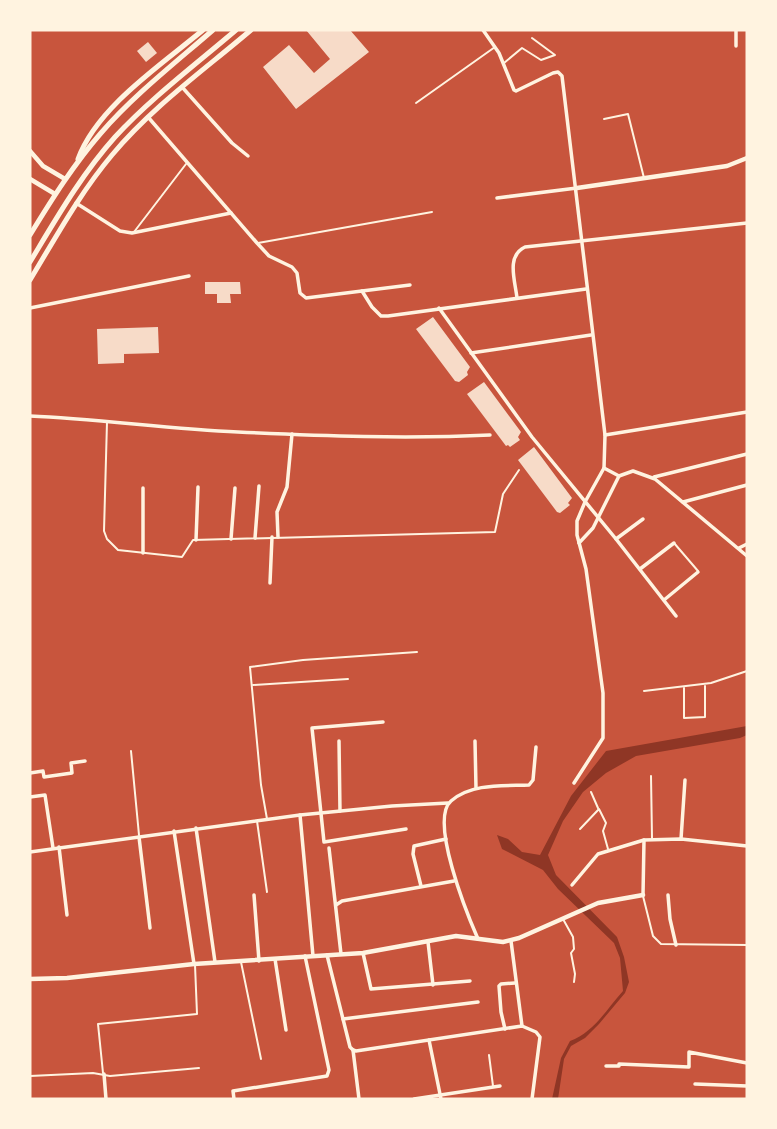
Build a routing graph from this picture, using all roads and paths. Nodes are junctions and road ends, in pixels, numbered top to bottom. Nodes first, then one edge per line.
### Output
1 (203, 30) edge
2 (213, 30) edge
3 (235, 30) edge
4 (251, 30) edge
5 (483, 30) edge
6 (736, 30) edge
7 (241, 38) junction
8 (532, 38) dead end
9 (496, 46) junction
10 (736, 46) dead end
11 (503, 64) junction
12 (182, 87) junction
13 (416, 103) dead end
14 (148, 117) junction
15 (604, 119) dead end
16 (30, 151) edge
17 (248, 156) dead end
18 (747, 158) edge
19 (187, 164) junction
20 (76, 165) junction
21 (30, 179) edge
22 (65, 179) junction
23 (644, 179) junction
24 (76, 186) junction
25 (577, 188) junction
26 (85, 191) junction
27 (55, 194) junction
28 (497, 198) dead end
29 (68, 199) junction
30 (76, 203) junction
31 (432, 212) dead end
32 (233, 213) junction
33 (747, 223) edge
34 (132, 233) junction
35 (30, 234) edge
36 (580, 241) junction
37 (257, 243) junction
38 (30, 262) edge
39 (190, 276) dead end
40 (30, 280) edge
41 (410, 285) dead end
42 (586, 289) junction
43 (362, 290) junction
44 (517, 298) junction
45 (30, 307) edge
46 (439, 308) junction
47 (591, 335) junction
48 (471, 353) junction
49 (747, 412) edge
50 (30, 416) edge
51 (107, 421) junction
52 (292, 434) junction
53 (490, 435) dead end
54 (604, 435) junction
55 (747, 454) edge
56 (604, 468) junction
57 (519, 470) dead end
58 (619, 476) junction
59 (652, 477) junction
60 (747, 485) edge
61 (198, 486) dead end
62 (259, 486) dead end
63 (143, 488) dead end
64 (236, 488) dead end
65 (585, 502) junction
66 (683, 502) junction
67 (598, 517) junction
68 (643, 519) dead end
69 (272, 537) junction
70 (278, 537) junction
71 (231, 538) junction
72 (255, 538) junction
73 (617, 539) junction
74 (196, 540) junction
75 (579, 543) junction
76 (674, 543) joint
77 (747, 544) edge
78 (739, 548) junction
79 (143, 553) junction
80 (747, 555) edge
81 (640, 569) junction
82 (698, 572) joint
83 (270, 583) dead end
84 (664, 600) junction
85 (676, 617) dead end
86 (417, 652) dead end
87 (747, 671) edge
88 (348, 678) dead end
89 (704, 684) junction
90 (252, 685) junction
91 (684, 687) junction
92 (644, 691) dead end
93 (383, 722) dead end
94 (339, 741) dead end
95 (475, 741) dead end
96 (536, 747) dead end
97 (131, 751) dead end
98 (85, 761) dead end
99 (30, 773) edge
100 (650, 776) dead end
101 (685, 780) dead end
102 (574, 783) dead end
103 (476, 789) junction
104 (591, 792) dead end
105 (30, 797) edge
106 (448, 803) junction
107 (599, 808) junction
108 (340, 811) junction
109 (321, 813) junction
110 (300, 815) junction
111 (267, 819) junction
112 (257, 820) junction
113 (196, 828) junction
114 (406, 829) dead end
115 (580, 829) dead end
116 (174, 831) junction
117 (139, 836) junction
118 (446, 839) junction
119 (652, 839) junction
120 (681, 839) junction
121 (644, 840) junction
122 (747, 846) edge
123 (59, 847) junction
124 (53, 848) junction
125 (329, 848) dead end
126 (608, 850) junction
127 (30, 852) edge
128 (454, 881) junction
129 (572, 885) dead end
130 (421, 886) junction
131 (267, 892) dead end
132 (254, 895) dead end
133 (643, 895) junction
134 (668, 895) dead end
135 (336, 905) junction
136 (67, 915) dead end
137 (565, 917) junction
138 (150, 928) dead end
139 (478, 939) junction
140 (511, 941) junction
141 (428, 942) junction
142 (676, 945) junction
143 (747, 945) edge
144 (363, 953) junction
145 (341, 954) junction
146 (327, 955) junction
147 (313, 956) junction
148 (305, 957) junction
149 (275, 960) junction
150 (242, 961) junction
151 (259, 961) junction
152 (215, 962) junction
153 (194, 964) junction
154 (30, 979) edge
155 (470, 981) dead end
156 (574, 982) dead end
157 (515, 983) junction
158 (433, 985) junction
159 (478, 1002) dead end
160 (343, 1019) junction
161 (522, 1026) junction
162 (505, 1029) junction
163 (286, 1030) dead end
164 (429, 1040) junction
165 (353, 1050) junction
166 (489, 1055) dead end
167 (261, 1059) dead end
168 (747, 1063) edge
169 (606, 1066) dead end
170 (199, 1068) dead end
171 (104, 1074) junction
172 (30, 1076) edge
173 (695, 1084) dead end
174 (499, 1086) dead end
175 (747, 1086) edge
176 (493, 1087) junction
177 (441, 1097) edge
178 (106, 1099) edge
179 (234, 1099) edge
180 (359, 1099) edge
181 (414, 1099) edge
182 (532, 1099) edge

1 - 20 main road
2 - 20 main road
3 - 7 main road
3 - 24 main road
4 - 7 main road
5 - 9 street
6 - 10 street
7 - 12 main road
8 - 11 lane
9 - 11 street
9 - 13 lane
11 - 25 street
12 - 14 main road
12 - 17 street
14 - 19 street
14 - 26 main road
15 - 23 lane
16 - 22 street
18 - 23 street
19 - 32 street
19 - 34 lane
20 - 22 main road
21 - 27 street
22 - 24 main road
22 - 27 main road
23 - 25 street
24 - 26 main road
24 - 29 main road
25 - 28 street
25 - 36 street
26 - 30 main road
27 - 29 main road
27 - 35 main road
29 - 30 main road
29 - 38 main road
30 - 34 street
30 - 40 main road
31 - 37 lane
32 - 34 street
32 - 37 street
33 - 36 street
36 - 42 street
36 - 44 street
37 - 43 street
39 - 45 street
41 - 43 street
42 - 44 street
42 - 47 street
43 - 46 street
44 - 46 street
46 - 48 street
47 - 48 street
47 - 54 street
48 - 65 street
49 - 54 street
50 - 51 street
51 - 52 street
51 - 79 lane
52 - 53 street
52 - 70 street
54 - 56 street
55 - 59 street
56 - 58 street
56 - 65 street
57 - 70 lane
58 - 59 street
58 - 67 street
59 - 66 street
60 - 66 street
61 - 74 street
62 - 72 street
63 - 79 street
64 - 71 street
65 - 67 street
65 - 75 street
66 - 78 street
67 - 73 street
67 - 75 street
68 - 73 street
69 - 70 lane
69 - 72 lane
69 - 83 street
71 - 72 lane
71 - 74 lane
73 - 81 street
74 - 79 lane
75 - 102 street
76 - 81 street
76 - 82 lane
77 - 78 street
78 - 80 street
81 - 84 street
82 - 84 street
84 - 85 street
86 - 90 lane
87 - 89 lane
88 - 90 lane
89 - 91 lane
89 - 91 lane
90 - 111 lane
91 - 92 lane
93 - 109 street
94 - 108 street
95 - 103 street
96 - 103 street
97 - 117 lane
98 - 99 street
100 - 119 lane
101 - 120 street
103 - 106 street
104 - 107 lane
105 - 124 street
106 - 108 street
106 - 118 street
107 - 115 lane
107 - 126 lane
108 - 109 street
109 - 110 street
109 - 114 street
110 - 111 street
110 - 147 street
111 - 112 street
112 - 113 street
112 - 131 lane
113 - 116 street
113 - 152 street
116 - 117 street
116 - 153 street
117 - 123 street
117 - 138 street
118 - 128 street
118 - 130 street
119 - 120 street
119 - 121 street
120 - 122 street
121 - 126 street
121 - 133 street
123 - 124 street
123 - 136 street
124 - 127 street
125 - 135 street
126 - 129 street
128 - 130 street
128 - 139 street
130 - 135 street
132 - 151 street
133 - 137 street
133 - 142 lane
134 - 142 street
135 - 145 street
137 - 140 street
137 - 156 lane
139 - 140 street
139 - 141 street
140 - 157 street
141 - 144 street
141 - 158 street
142 - 143 lane
144 - 145 street
144 - 158 street
145 - 146 street
146 - 147 street
146 - 160 street
147 - 148 street
148 - 149 street
148 - 179 street
149 - 151 street
149 - 163 street
150 - 151 street
150 - 152 street
150 - 167 lane
152 - 153 street
153 - 154 street
153 - 171 lane
155 - 158 street
157 - 161 street
157 - 162 street
159 - 160 street
160 - 165 street
161 - 162 street
161 - 182 street
162 - 164 street
164 - 165 street
164 - 177 street
165 - 180 street
166 - 176 lane
168 - 169 street
170 - 171 lane
171 - 172 lane
171 - 178 street
173 - 175 street
174 - 176 street
176 - 177 street
177 - 181 street

